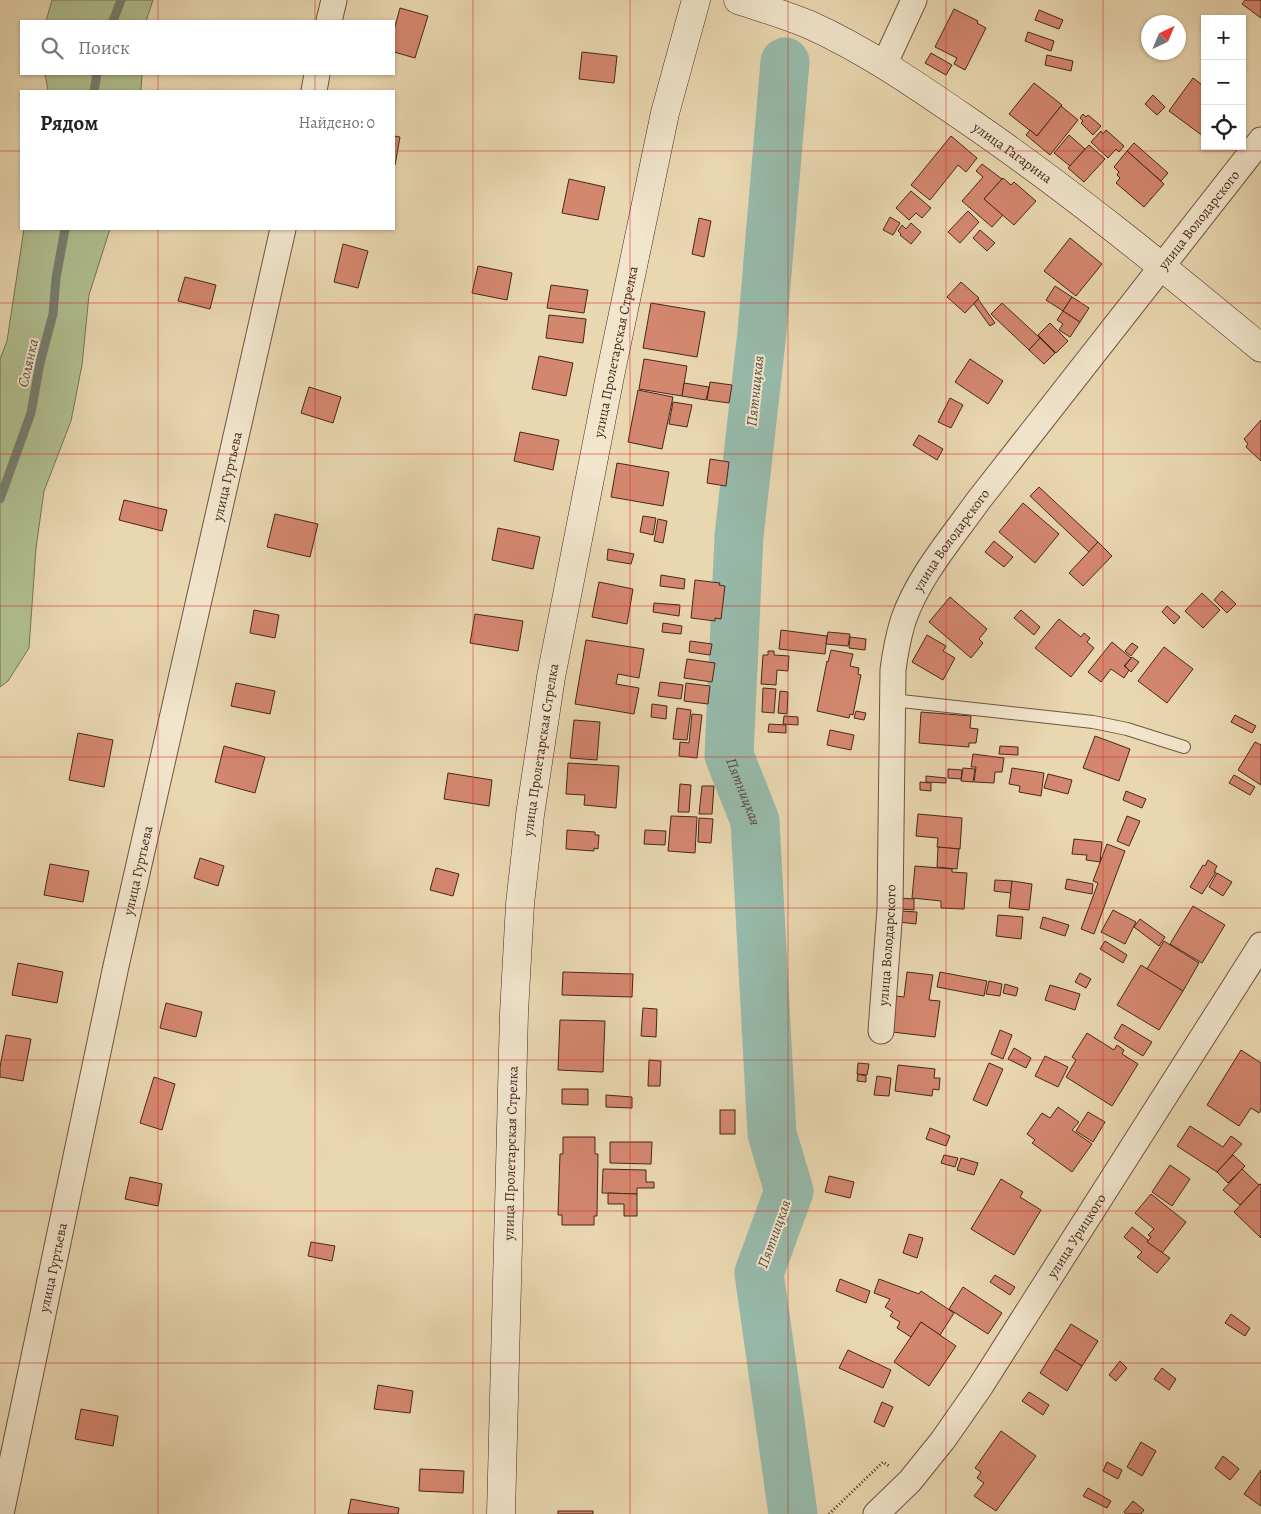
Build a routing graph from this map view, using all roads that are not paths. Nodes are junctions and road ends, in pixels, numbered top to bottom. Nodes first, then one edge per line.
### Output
1 (334, 0) edge
2 (696, 0) edge
3 (738, 0) edge
4 (914, 0) edge
5 (329, 20) edge
6 (884, 65) junction
7 (317, 75) edge
8 (314, 90) edge
9 (1261, 140) edge
10 (283, 230) edge
11 (1163, 267) junction
12 (1261, 348) edge
13 (892, 700) junction
14 (1184, 747) dead end
15 (1261, 946) edge
16 (881, 1031) dead end
17 (1, 1514) edge
18 (501, 1514) edge
19 (876, 1514) edge

1 - 5 street
2 - 18 street, улица Пролетарская Стрелка
3 - 6 street, улица Гагарина
4 - 6 street
6 - 11 street, улица Гагарина
7 - 8 street
9 - 11 street, улица Володарского
10 - 17 street, улица Гуртьева
11 - 12 street, улица Гагарина
11 - 13 street, улица Володарского
13 - 14 lane
13 - 16 street, улица Володарского
15 - 19 street, улица Урицкого

